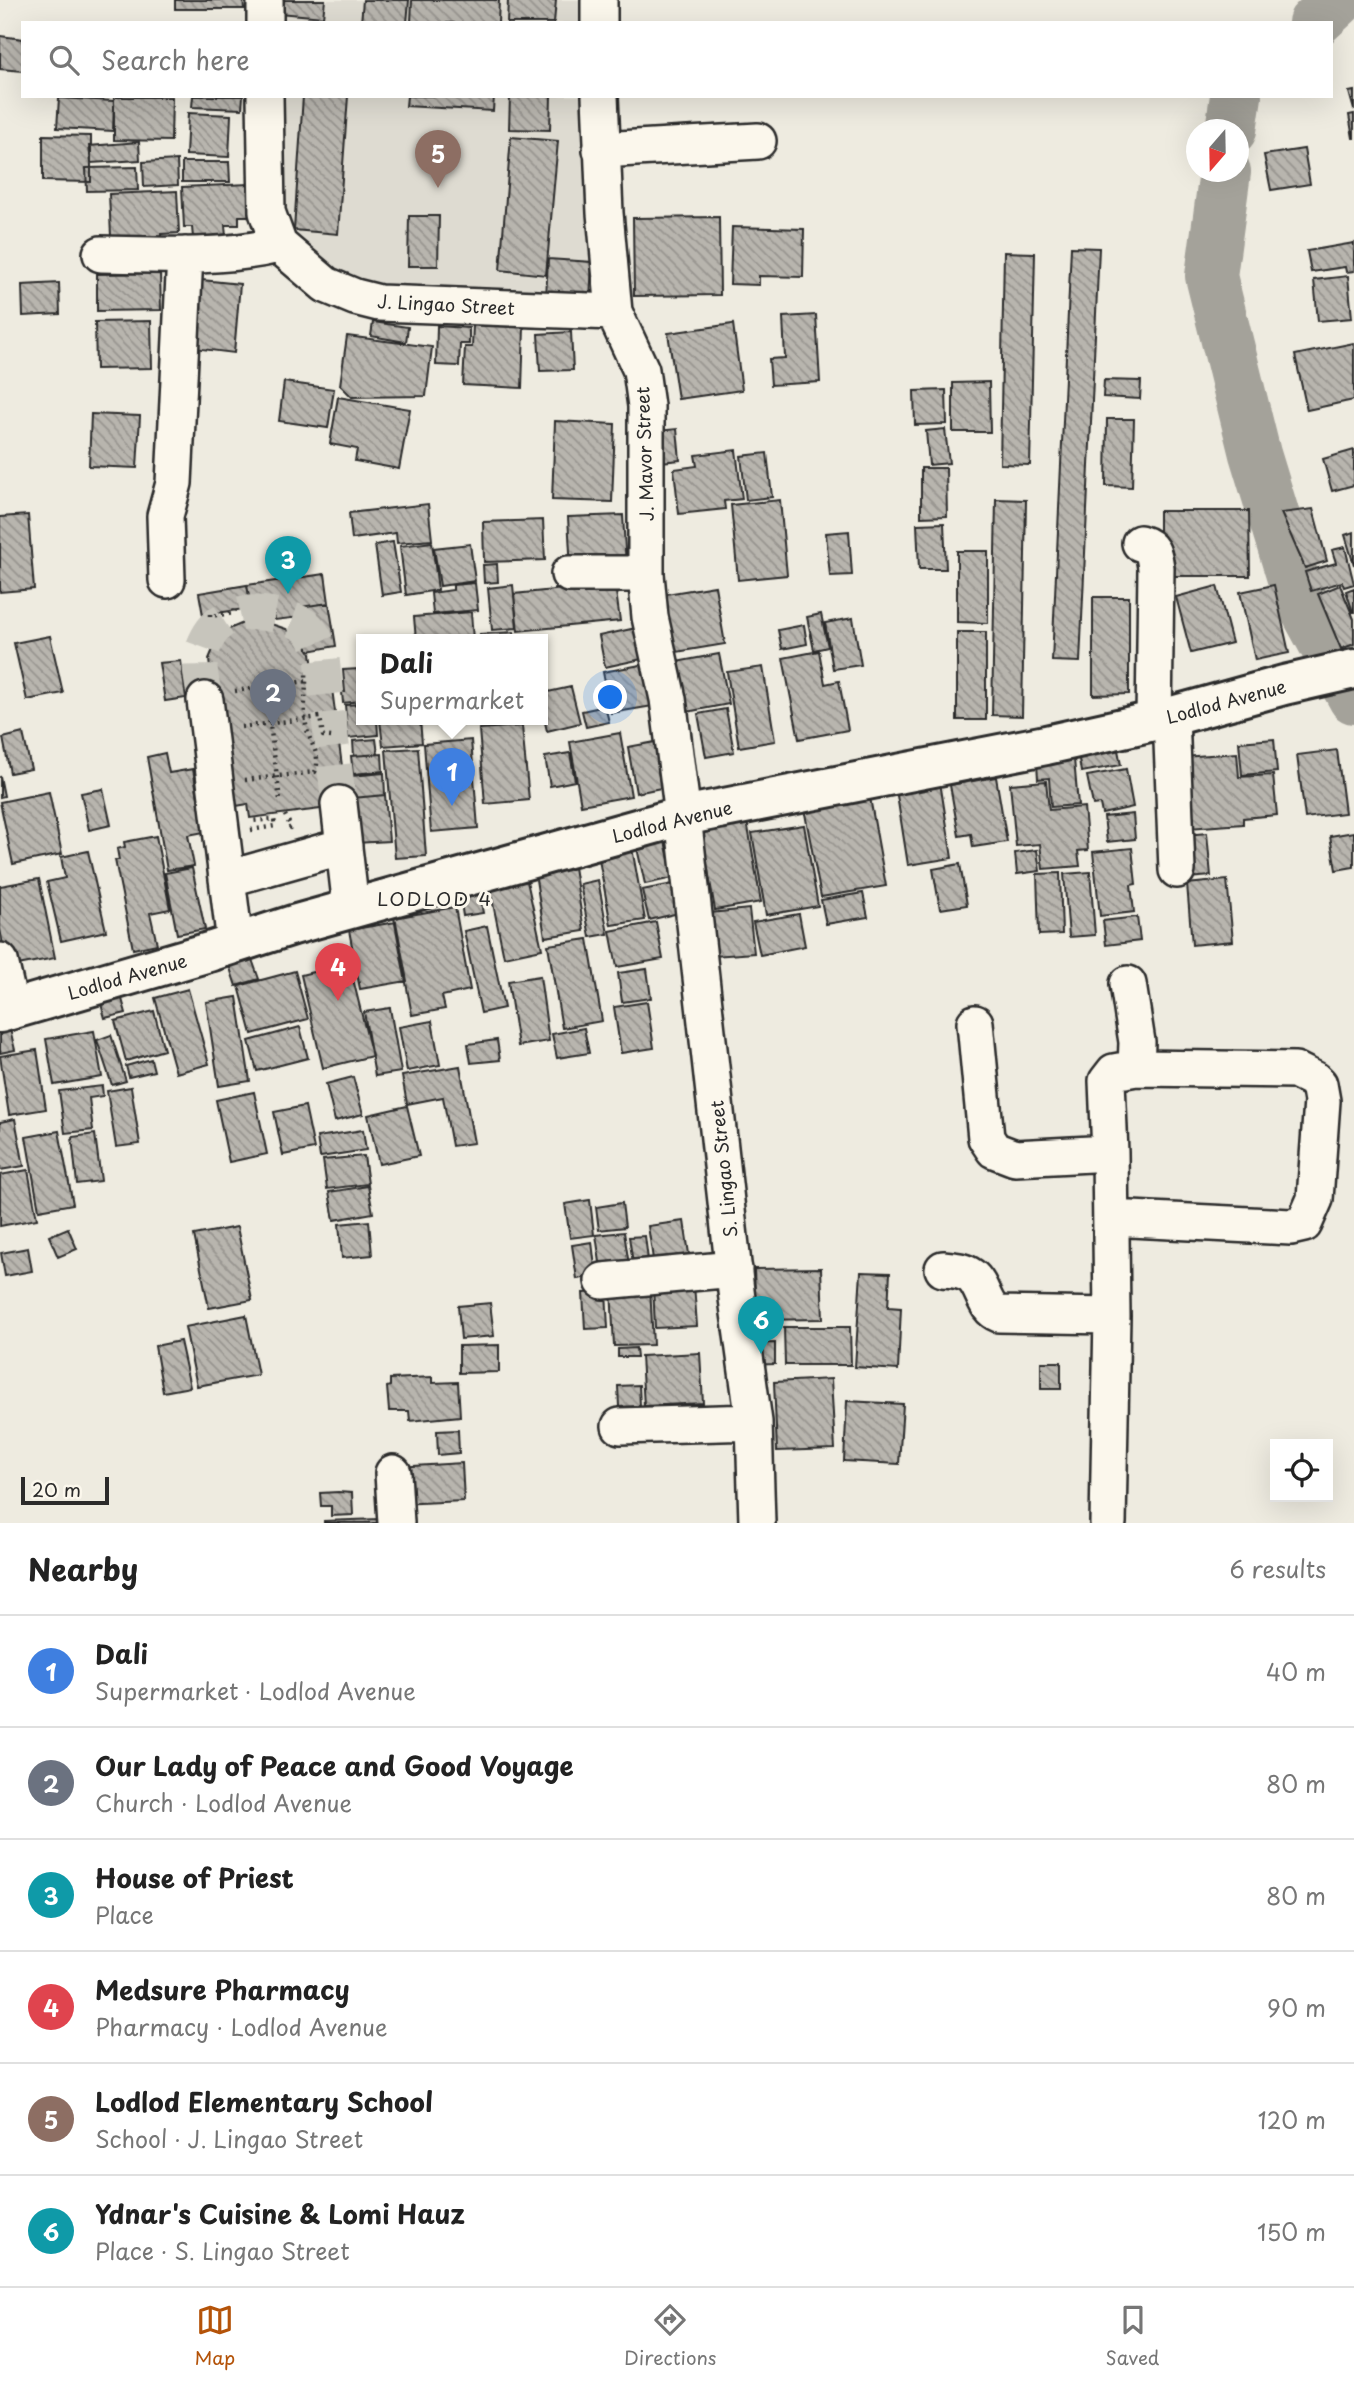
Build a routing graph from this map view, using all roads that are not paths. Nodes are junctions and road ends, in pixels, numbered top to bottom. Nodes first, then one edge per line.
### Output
1 (265, 0) edge
2 (599, 0) edge
3 (265, 21) edge
4 (599, 21) edge
5 (265, 98) edge
6 (600, 98) edge
7 (758, 141) dead end
8 (601, 150) junction
9 (279, 245) junction
10 (101, 254) dead end
11 (185, 255) junction
12 (614, 312) junction
13 (1140, 543) dead end
14 (569, 573) dead end
15 (646, 575) junction
16 (167, 580) dead end
17 (1351, 670) edge
18 (218, 695) tunnel mouth
19 (1162, 718) junction
20 (339, 804) tunnel mouth
21 (684, 816) junction
22 (202, 841) dead end
23 (344, 846) junction
24 (1177, 870) dead end
25 (227, 879) junction
26 (351, 908) junction
27 (226, 947) junction
28 (0, 961) edge
29 (1128, 984) dead end
30 (5, 1011) edge
31 (975, 1023) dead end
32 (1136, 1068) junction
33 (1110, 1153) junction
34 (1111, 1218) junction
35 (734, 1269) junction
36 (943, 1269) dead end
37 (603, 1281) dead end
38 (1112, 1316) junction
39 (754, 1422) junction
40 (620, 1426) dead end
41 (393, 1473) dead end
42 (396, 1523) edge
43 (757, 1523) edge
44 (1108, 1523) edge

1 - 3 street
2 - 4 street
5 - 9 street, J. Lingao Street
6 - 8 street, J. Mavor Street
7 - 8 street
8 - 12 street, J. Mavor Street
9 - 11 street
9 - 12 street, J. Lingao Street
10 - 11 street
11 - 16 street
12 - 15 street, J. Mavor Street
13 - 19 street
14 - 15 street
15 - 21 street, J. Mavor Street
17 - 19 main road, Lodlod Avenue
18 - 25 street
19 - 21 main road, Lodlod Avenue
19 - 24 street
20 - 23 street
21 - 26 main road, Lodlod Avenue
21 - 35 street, S. Lingao Street
22 - 27 street
23 - 25 street
23 - 26 street
25 - 27 street
26 - 27 main road, Lodlod Avenue
27 - 30 main road, Lodlod Avenue
28 - 30 street
29 - 32 street
31 - 33 street
32 - 33 street
32 - 34 street
33 - 34 street
34 - 38 street
35 - 37 street
35 - 39 street, S. Lingao Street
36 - 38 street
38 - 44 street
39 - 40 street
39 - 43 street, S. Lingao Street
41 - 42 street

